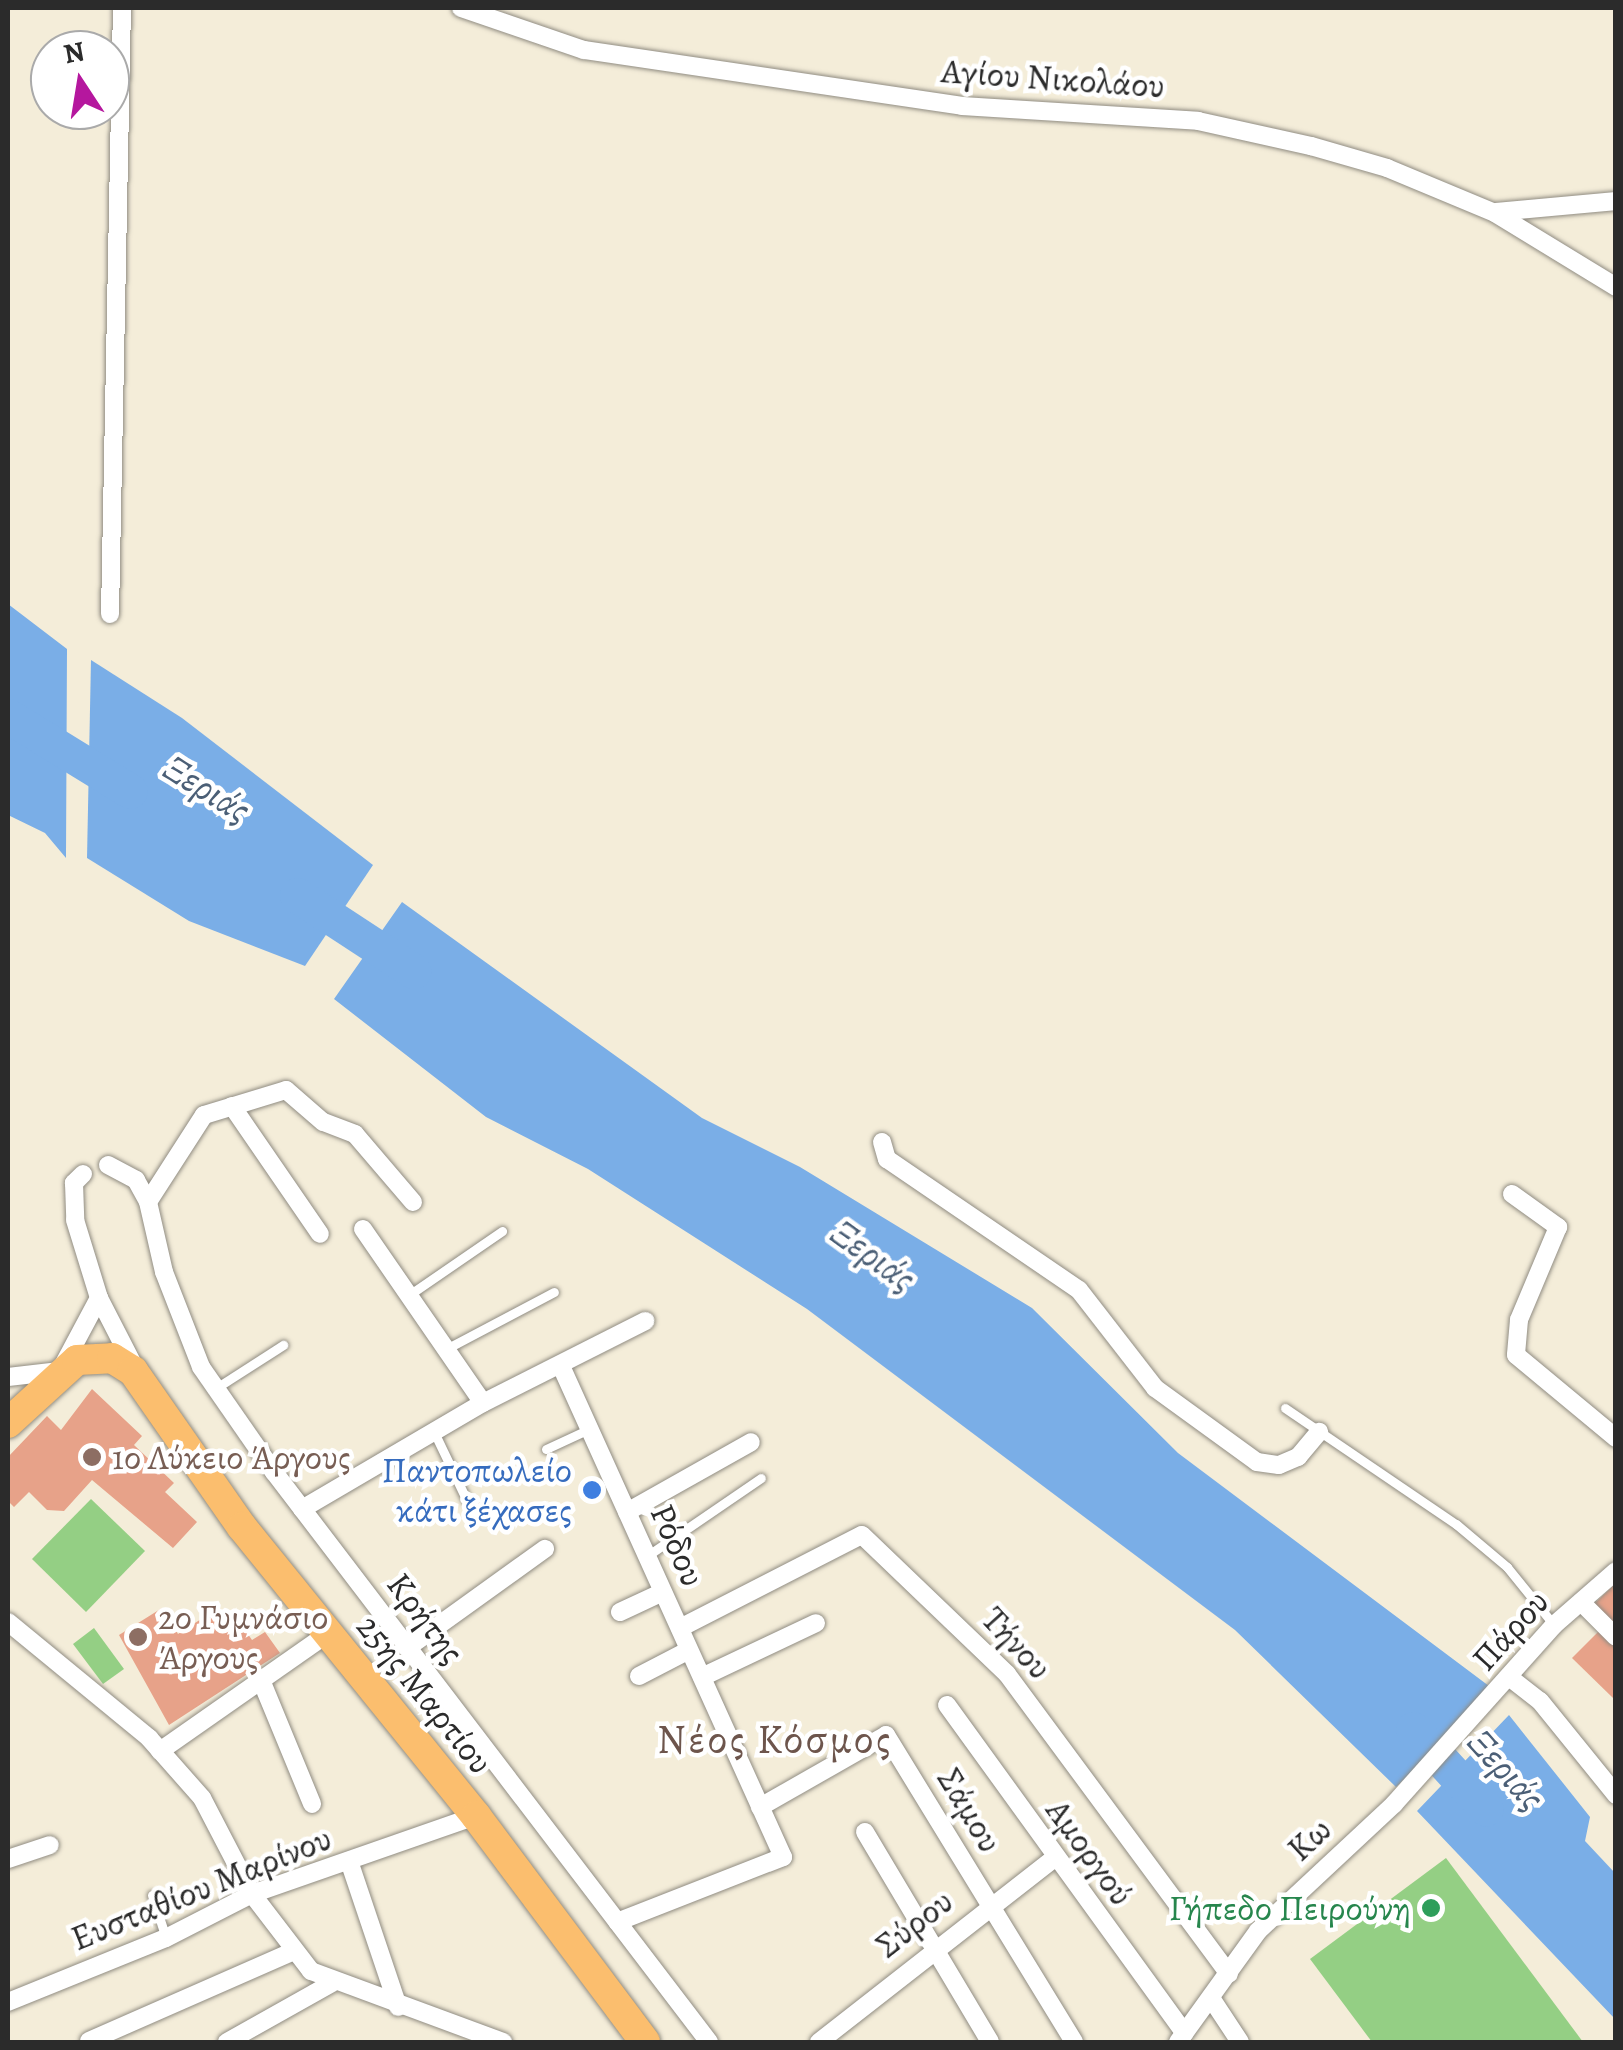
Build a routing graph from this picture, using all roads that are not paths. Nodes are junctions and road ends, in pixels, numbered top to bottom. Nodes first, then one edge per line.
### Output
1 (122, 8) edge
2 (461, 8) edge
3 (1616, 201) edge
4 (1495, 212) junction
5 (1616, 287) edge
6 (110, 614) dead end
7 (232, 1106) junction
8 (882, 1142) dead end
9 (108, 1165) dead end
10 (83, 1174) dead end
11 (1512, 1194) dead end
12 (148, 1202) junction
13 (413, 1202) dead end
14 (362, 1229) dead end
15 (502, 1231) dead end
16 (320, 1234) dead end
17 (554, 1292) dead end
18 (409, 1295) junction
19 (100, 1298) junction
20 (644, 1322) dead end
21 (282, 1345) dead end
22 (446, 1349) junction
23 (561, 1366) junction
24 (60, 1370) junction
25 (8, 1377) edge
26 (141, 1380) junction
27 (216, 1388) junction
28 (484, 1403) junction
29 (1284, 1408) dead end
30 (8, 1423) edge
31 (590, 1428) junction
32 (434, 1432) junction
33 (1319, 1432) junction
34 (1616, 1438) edge
35 (752, 1442) dead end
36 (546, 1449) dead end
37 (761, 1478) dead end
38 (467, 1501) dead end
39 (302, 1510) junction
40 (627, 1512) junction
41 (545, 1549) dead end
42 (647, 1556) junction
43 (1616, 1572) edge
44 (664, 1592) junction
45 (1581, 1602) junction
46 (620, 1612) dead end
47 (8, 1622) edge
48 (816, 1623) dead end
49 (1554, 1625) junction
50 (680, 1628) junction
51 (327, 1634) junction
52 (1616, 1636) edge
53 (408, 1648) junction
54 (690, 1650) junction
55 (638, 1676) dead end
56 (702, 1677) junction
57 (1510, 1677) junction
58 (262, 1680) junction
59 (947, 1705) dead end
60 (1459, 1737) joint
61 (160, 1750) junction
62 (1616, 1795) edge
63 (312, 1804) dead end
64 (760, 1806) junction
65 (476, 1816) junction
66 (865, 1832) dead end
67 (50, 1846) dead end
68 (8, 1859) edge
69 (1053, 1859) junction
70 (349, 1861) junction
71 (252, 1894) junction
72 (152, 1895) dead end
73 (989, 1906) junction
74 (617, 1922) junction
75 (166, 1938) junction
76 (934, 1946) junction
77 (292, 1952) junction
78 (1229, 1974) junction
79 (332, 1983) junction
80 (1213, 2001) junction
81 (8, 2002) edge
82 (398, 2008) junction
83 (1181, 2038) edge
84 (89, 2041) edge
85 (226, 2042) edge
86 (503, 2042) edge
87 (645, 2042) edge
88 (709, 2042) edge
89 (819, 2042) edge
90 (990, 2042) edge
91 (1074, 2042) edge
92 (1240, 2042) edge

1 - 6 street
2 - 4 street, Αγίου Νικολάου
3 - 4 street
4 - 5 street, Αγίου Νικολάου
7 - 12 street
7 - 13 street
7 - 16 street
8 - 33 street
9 - 12 street
10 - 19 street
11 - 34 street
12 - 27 street, Κρήτης
14 - 18 street
15 - 18 lane
17 - 22 lane
18 - 22 street
19 - 24 street
19 - 26 street
20 - 23 street
21 - 27 lane
22 - 28 street
23 - 28 street
23 - 31 street, Ρόδου
24 - 25 street
24 - 26 main road, 25ης Μαρτίου
24 - 30 main road
26 - 51 main road, 25ης Μαρτίου
27 - 39 street, Κρήτης
28 - 32 street
29 - 33 lane
31 - 36 lane
31 - 40 street, Ρόδου
32 - 38 lane
32 - 39 street
33 - 49 lane
35 - 40 street
37 - 42 lane
39 - 53 street, Κρήτης
40 - 42 street, Ρόδου
41 - 53 street
42 - 44 street, Ρόδου
43 - 45 street, Πάρου
44 - 46 street
44 - 50 street, Ρόδου
45 - 49 street, Πάρου
45 - 52 street
47 - 61 street
48 - 56 street
49 - 57 street, Πάρου
50 - 54 street, Ρόδου
50 - 78 street, Τήνου
51 - 58 street
51 - 65 main road, 25ης Μαρτίου
53 - 74 street, Κρήτης
54 - 55 street
54 - 56 street, Ρόδου
56 - 64 street, Ρόδου
57 - 60 street, Πάρου
57 - 62 street
58 - 61 street
58 - 63 street
59 - 69 street, Αμοργού
60 - 78 street, Κω
61 - 71 street
64 - 73 street, Σάμου
64 - 74 street, Ρόδου
65 - 70 street, Ευσταθίου Μαρίνου
65 - 87 main road, 25ης Μαρτίου
66 - 76 street
67 - 68 street
69 - 73 street, Σύρου
69 - 83 street, Αμοργού
70 - 71 street, Ευσταθίου Μαρίνου
70 - 82 street
71 - 75 street, Ευσταθίου Μαρίνου
71 - 77 street
72 - 75 lane
73 - 76 street, Σύρου
73 - 91 street, Σάμου
74 - 88 street, Κρήτης
75 - 81 street, Ευσταθίου Μαρίνου
76 - 89 street, Σύρου
76 - 90 street
77 - 79 street
77 - 84 street
78 - 80 street, Κω
79 - 82 street
79 - 85 street
80 - 83 street, Κω
80 - 92 street
82 - 86 street

